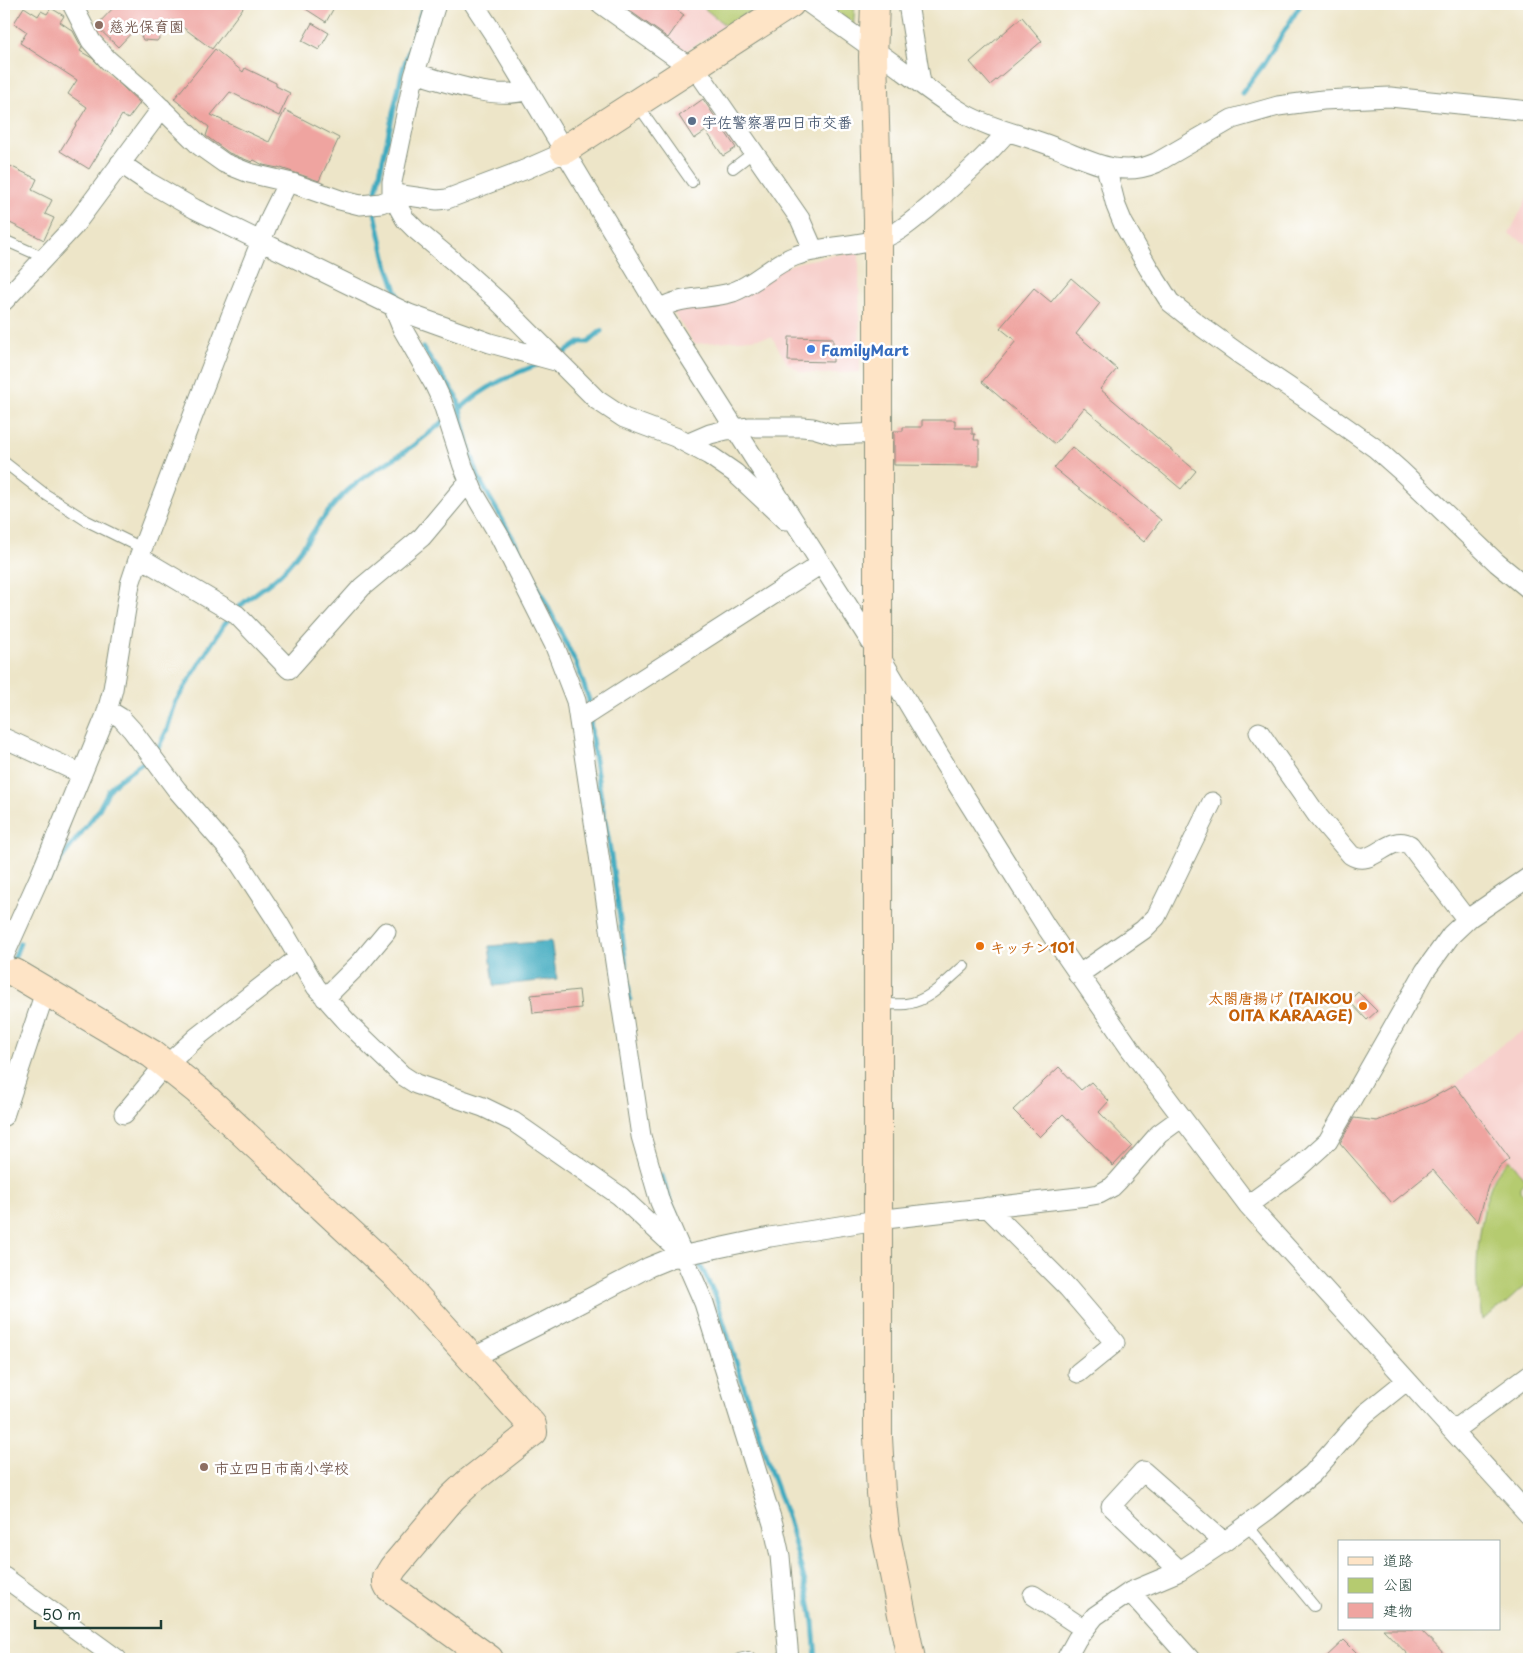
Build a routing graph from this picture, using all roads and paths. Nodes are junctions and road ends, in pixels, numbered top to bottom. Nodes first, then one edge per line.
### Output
1 (72, 4) edge
2 (436, 4) edge
3 (474, 4) edge
4 (601, 4) edge
5 (790, 4) edge
6 (810, 4) edge
7 (875, 4) edge
8 (908, 4) edge
9 (873, 49) junction
10 (693, 67) junction
11 (415, 72) junction
12 (921, 83) junction
13 (528, 90) junction
14 (637, 103) junction
15 (162, 108) junction
16 (1529, 111) edge
17 (1007, 132) junction
18 (564, 151) junction
19 (754, 152) junction
20 (120, 163) junction
21 (1106, 167) junction
22 (733, 168) dead end
23 (288, 182) junction
24 (692, 182) dead end
25 (394, 199) junction
26 (4, 240) edge
27 (261, 240) junction
28 (878, 240) junction
29 (814, 251) junction
30 (45, 258) junction
31 (4, 301) edge
32 (393, 306) junction
33 (659, 309) junction
34 (559, 362) junction
35 (735, 429) junction
36 (878, 433) junction
37 (689, 443) junction
38 (4, 462) edge
39 (469, 481) junction
40 (806, 540) junction
41 (140, 553) junction
42 (821, 564) junction
43 (1529, 589) edge
44 (878, 653) junction
45 (108, 710) junction
46 (580, 719) junction
47 (1259, 732) dead end
48 (4, 738) edge
49 (82, 774) junction
50 (1212, 802) dead end
51 (1529, 877) edge
52 (1467, 920) junction
53 (386, 932) dead end
54 (298, 958) junction
55 (7, 965) edge
56 (964, 966) dead end
57 (1078, 975) junction
58 (45, 992) junction
59 (325, 998) junction
60 (877, 1002) junction
61 (167, 1065) junction
62 (124, 1114) dead end
63 (4, 1116) edge
64 (1181, 1118) junction
65 (1248, 1205) junction
66 (987, 1207) junction
67 (877, 1220) junction
68 (689, 1254) junction
69 (472, 1358) junction
70 (1078, 1373) dead end
71 (1529, 1375) edge
72 (1406, 1381) junction
73 (1453, 1432) junction
74 (1529, 1514) edge
75 (1247, 1525) junction
76 (1224, 1542) junction
77 (1180, 1571) junction
78 (4, 1577) edge
79 (1130, 1592) junction
80 (1033, 1596) dead end
81 (1314, 1606) dead end
82 (1084, 1629) junction
83 (116, 1659) edge
84 (489, 1659) edge
85 (739, 1659) edge
86 (751, 1659) edge
87 (789, 1659) edge
88 (911, 1659) edge
89 (1066, 1659) edge
90 (1190, 1659) edge

1 - 15 street
2 - 11 street
3 - 13 street
4 - 10 street
5 - 10 street
6 - 9 street
7 - 9 street
8 - 12 street
9 - 12 street
9 - 28 street
10 - 14 street
10 - 19 street
11 - 13 street
11 - 25 street
12 - 17 street
13 - 18 street
14 - 18 street
14 - 24 lane
15 - 20 street
15 - 23 street
16 - 21 street
17 - 21 street
17 - 28 street
18 - 25 street
18 - 33 street
19 - 22 lane
19 - 29 street
20 - 27 street
20 - 30 street
21 - 43 street
23 - 25 street
23 - 27 street
25 - 34 street
26 - 30 lane
27 - 32 street
27 - 41 street
28 - 29 street
28 - 36 street
29 - 33 street
30 - 31 street
32 - 34 street
32 - 39 street
33 - 35 street
34 - 37 street
35 - 36 street
35 - 37 street
35 - 40 street
36 - 44 street
37 - 40 street
38 - 41 lane
39 - 41 street
39 - 46 street
40 - 42 street
41 - 45 street
42 - 44 street
42 - 46 street
44 - 57 street
44 - 60 street
45 - 49 street
45 - 54 street
46 - 68 street
47 - 52 street
48 - 49 street
49 - 55 street
50 - 57 street
51 - 52 street
52 - 65 street
53 - 59 street
54 - 59 street
54 - 61 street
55 - 58 street
56 - 60 lane
57 - 64 street
58 - 61 street
58 - 63 street
59 - 68 street
60 - 67 street
61 - 62 street
61 - 69 street
64 - 65 street
64 - 66 street
65 - 72 street
66 - 67 street
66 - 70 street
67 - 68 street
67 - 88 street
68 - 69 street
68 - 87 street
69 - 84 street
71 - 73 street
72 - 73 street
72 - 75 street
73 - 74 street
75 - 76 street
75 - 81 lane
76 - 77 street
76 - 77 street
77 - 79 street
78 - 83 street
79 - 82 street
79 - 90 street
80 - 82 street
82 - 89 street
85 - 86 lane

